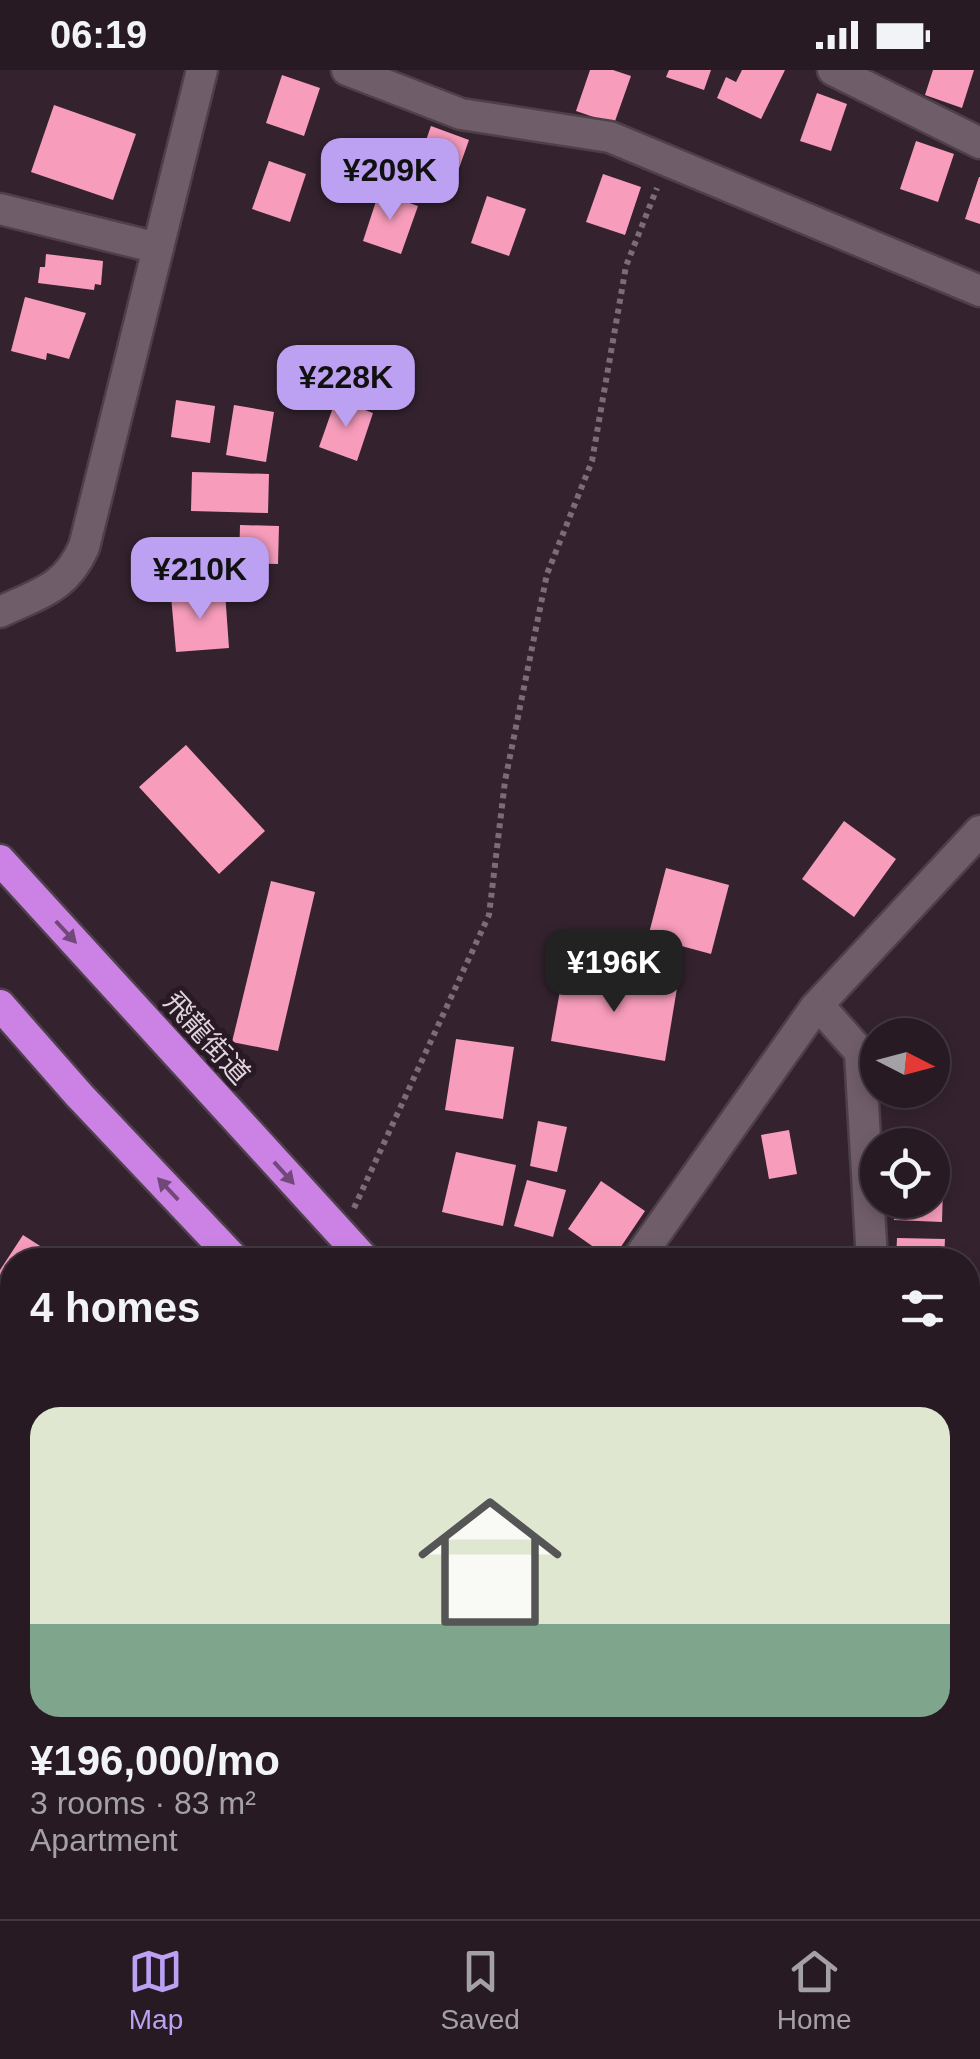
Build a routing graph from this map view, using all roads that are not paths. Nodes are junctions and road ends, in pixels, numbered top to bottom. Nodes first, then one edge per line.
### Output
1 (202, 70) edge
2 (348, 70) edge
3 (833, 70) edge
4 (980, 143) edge
5 (0, 209) edge
6 (158, 248) junction
7 (980, 291) edge
8 (0, 612) edge
9 (980, 832) edge
10 (0, 860) edge
11 (0, 1005) edge
12 (816, 1008) junction
13 (224, 1248) edge
14 (353, 1248) edge
15 (646, 1248) edge
16 (871, 1248) edge

1 - 6 street
2 - 7 street
3 - 4 street
5 - 6 street
6 - 8 street
9 - 12 street
10 -> 14 highway, 飛龍街道
13 -> 11 highway
12 - 15 street
12 - 16 street

